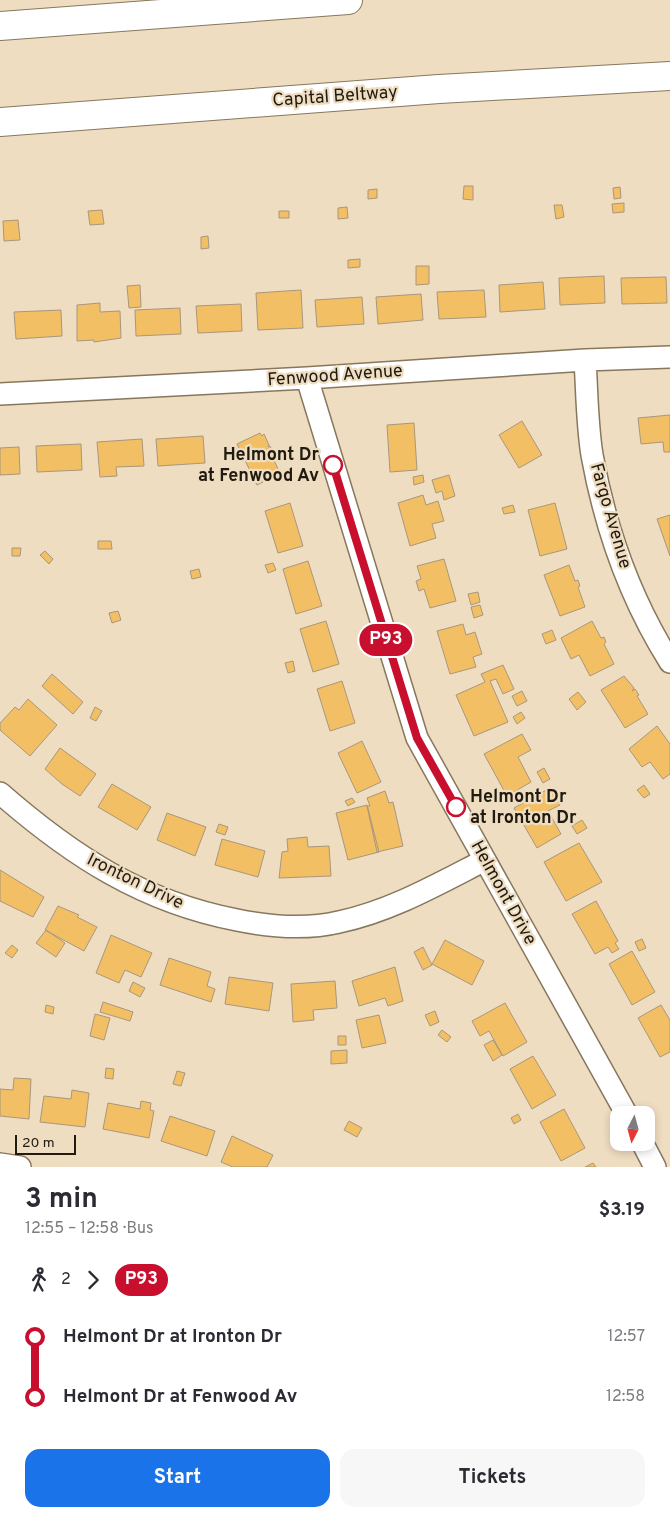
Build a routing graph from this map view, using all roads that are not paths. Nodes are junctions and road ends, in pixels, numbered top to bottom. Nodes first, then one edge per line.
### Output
1 (348, 0) edge
2 (0, 26) edge
3 (670, 76) edge
4 (232, 104) junction
5 (0, 122) edge
6 (0, 138) edge
7 (670, 358) edge
8 (585, 360) junction
9 (307, 378) junction
10 (0, 394) edge
11 (670, 662) edge
12 (0, 793) edge
13 (485, 860) junction
14 (621, 1106) edge
15 (647, 1151) edge
16 (0, 1164) edge
17 (20, 1167) edge
18 (655, 1167) edge

1 - 2 highway
3 - 4 highway, Capital Beltway
4 - 5 highway, Capital Beltway
4 - 6 highway
7 - 8 street, Fenwood Avenue
8 - 9 street, Fenwood Avenue
8 - 11 street, Fargo Avenue
9 - 10 street, Fenwood Avenue
9 - 13 street, Helmont Drive
12 - 13 street, Ironton Drive
13 - 14 street, Helmont Drive
15 - 18 street
16 - 17 street

